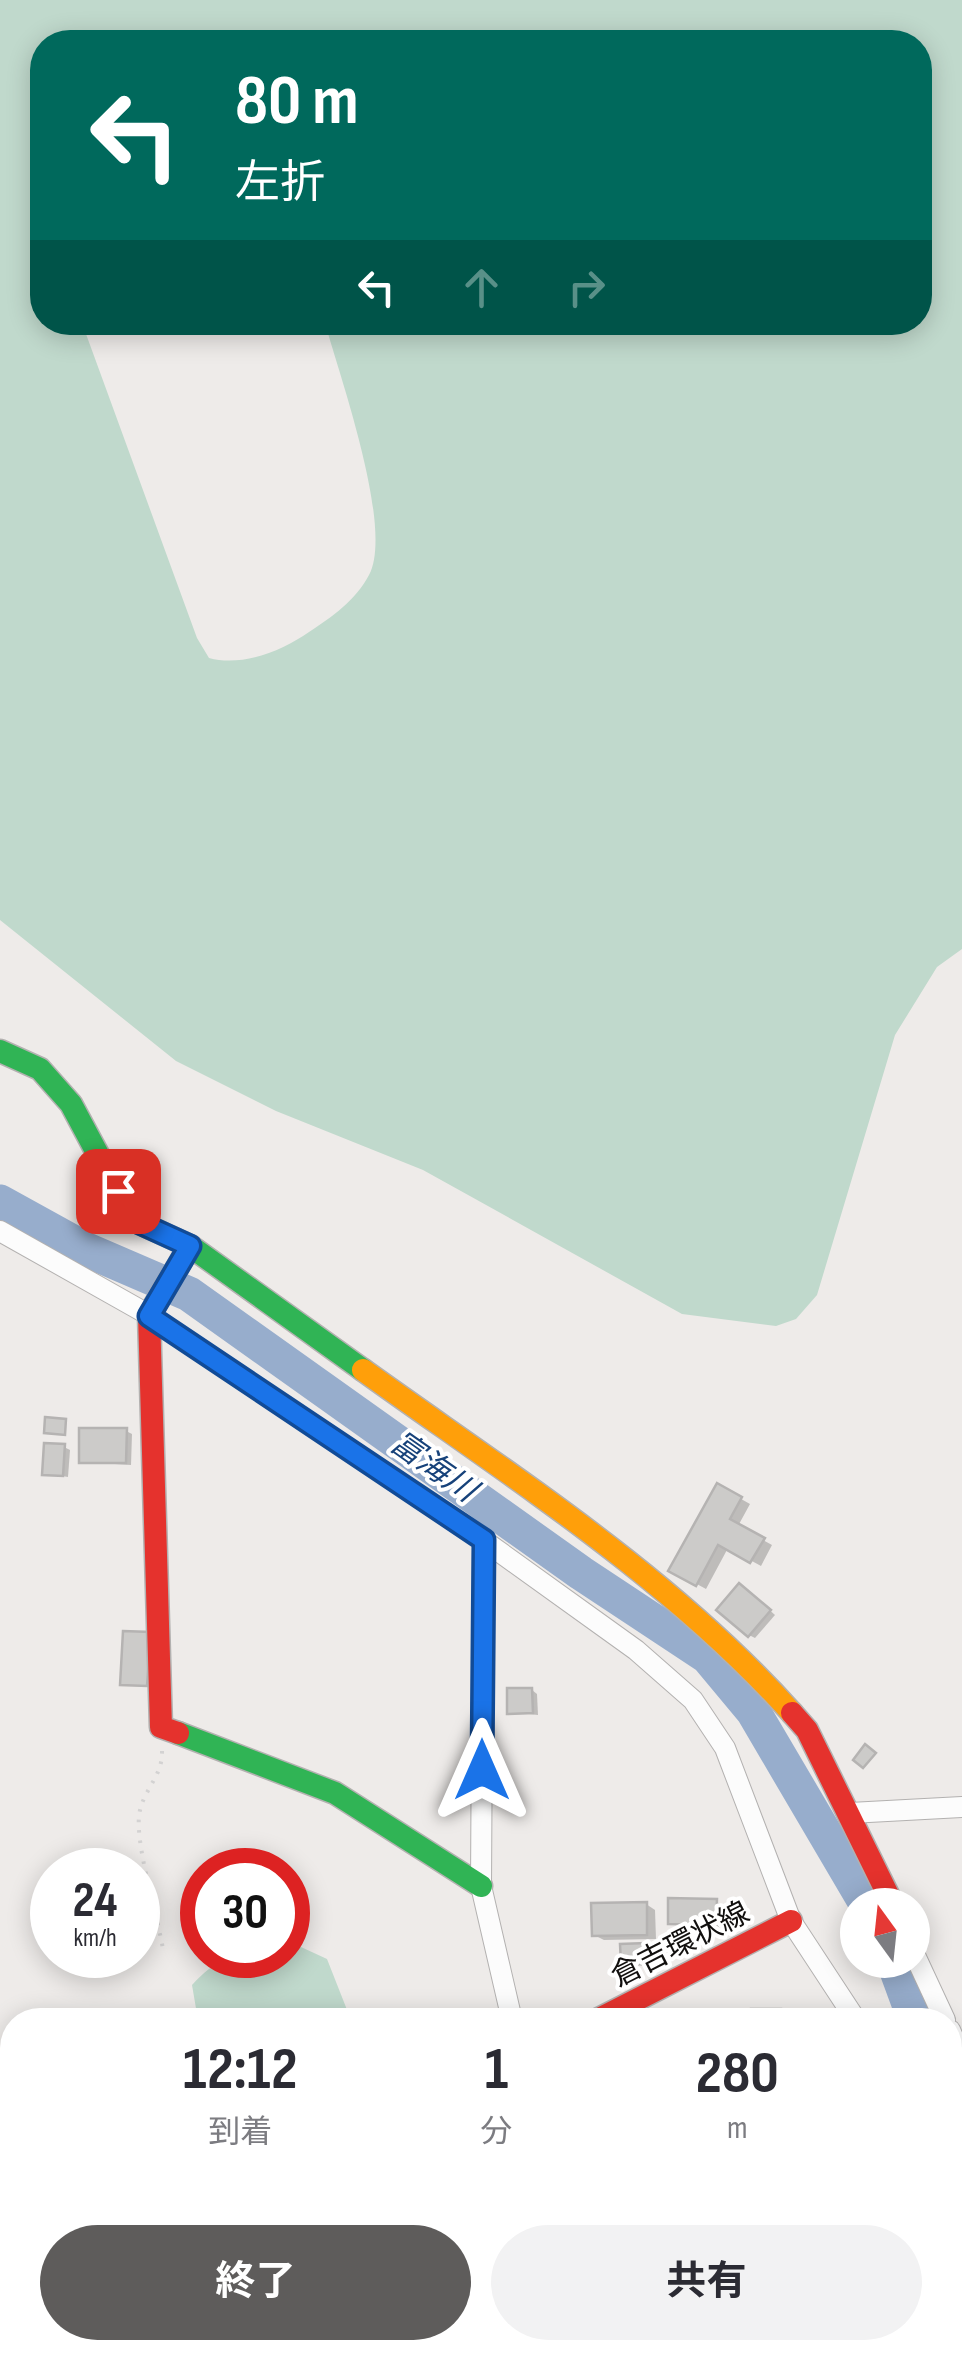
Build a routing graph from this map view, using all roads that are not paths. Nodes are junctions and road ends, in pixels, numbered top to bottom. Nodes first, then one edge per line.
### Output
1 (0, 1050) edge
2 (0, 1231) edge
3 (187, 1249) junction
4 (152, 1312) junction
5 (484, 1540) junction
6 (962, 1807) edge
7 (850, 1813) junction
8 (481, 1886) junction
9 (884, 1888) edge
10 (791, 1920) junction
11 (926, 1978) edge
12 (509, 2008) edge
13 (620, 2008) edge
14 (848, 2008) edge
15 (940, 2008) edge

1 - 3 street
2 - 4 street
3 - 4 street
3 - 7 street
4 - 5 street
4 - 8 street
5 - 8 street
5 - 10 street
6 - 7 street
7 - 9 street
8 - 12 street
10 - 13 street, 倉吉環状線
10 - 14 street
11 - 15 street

